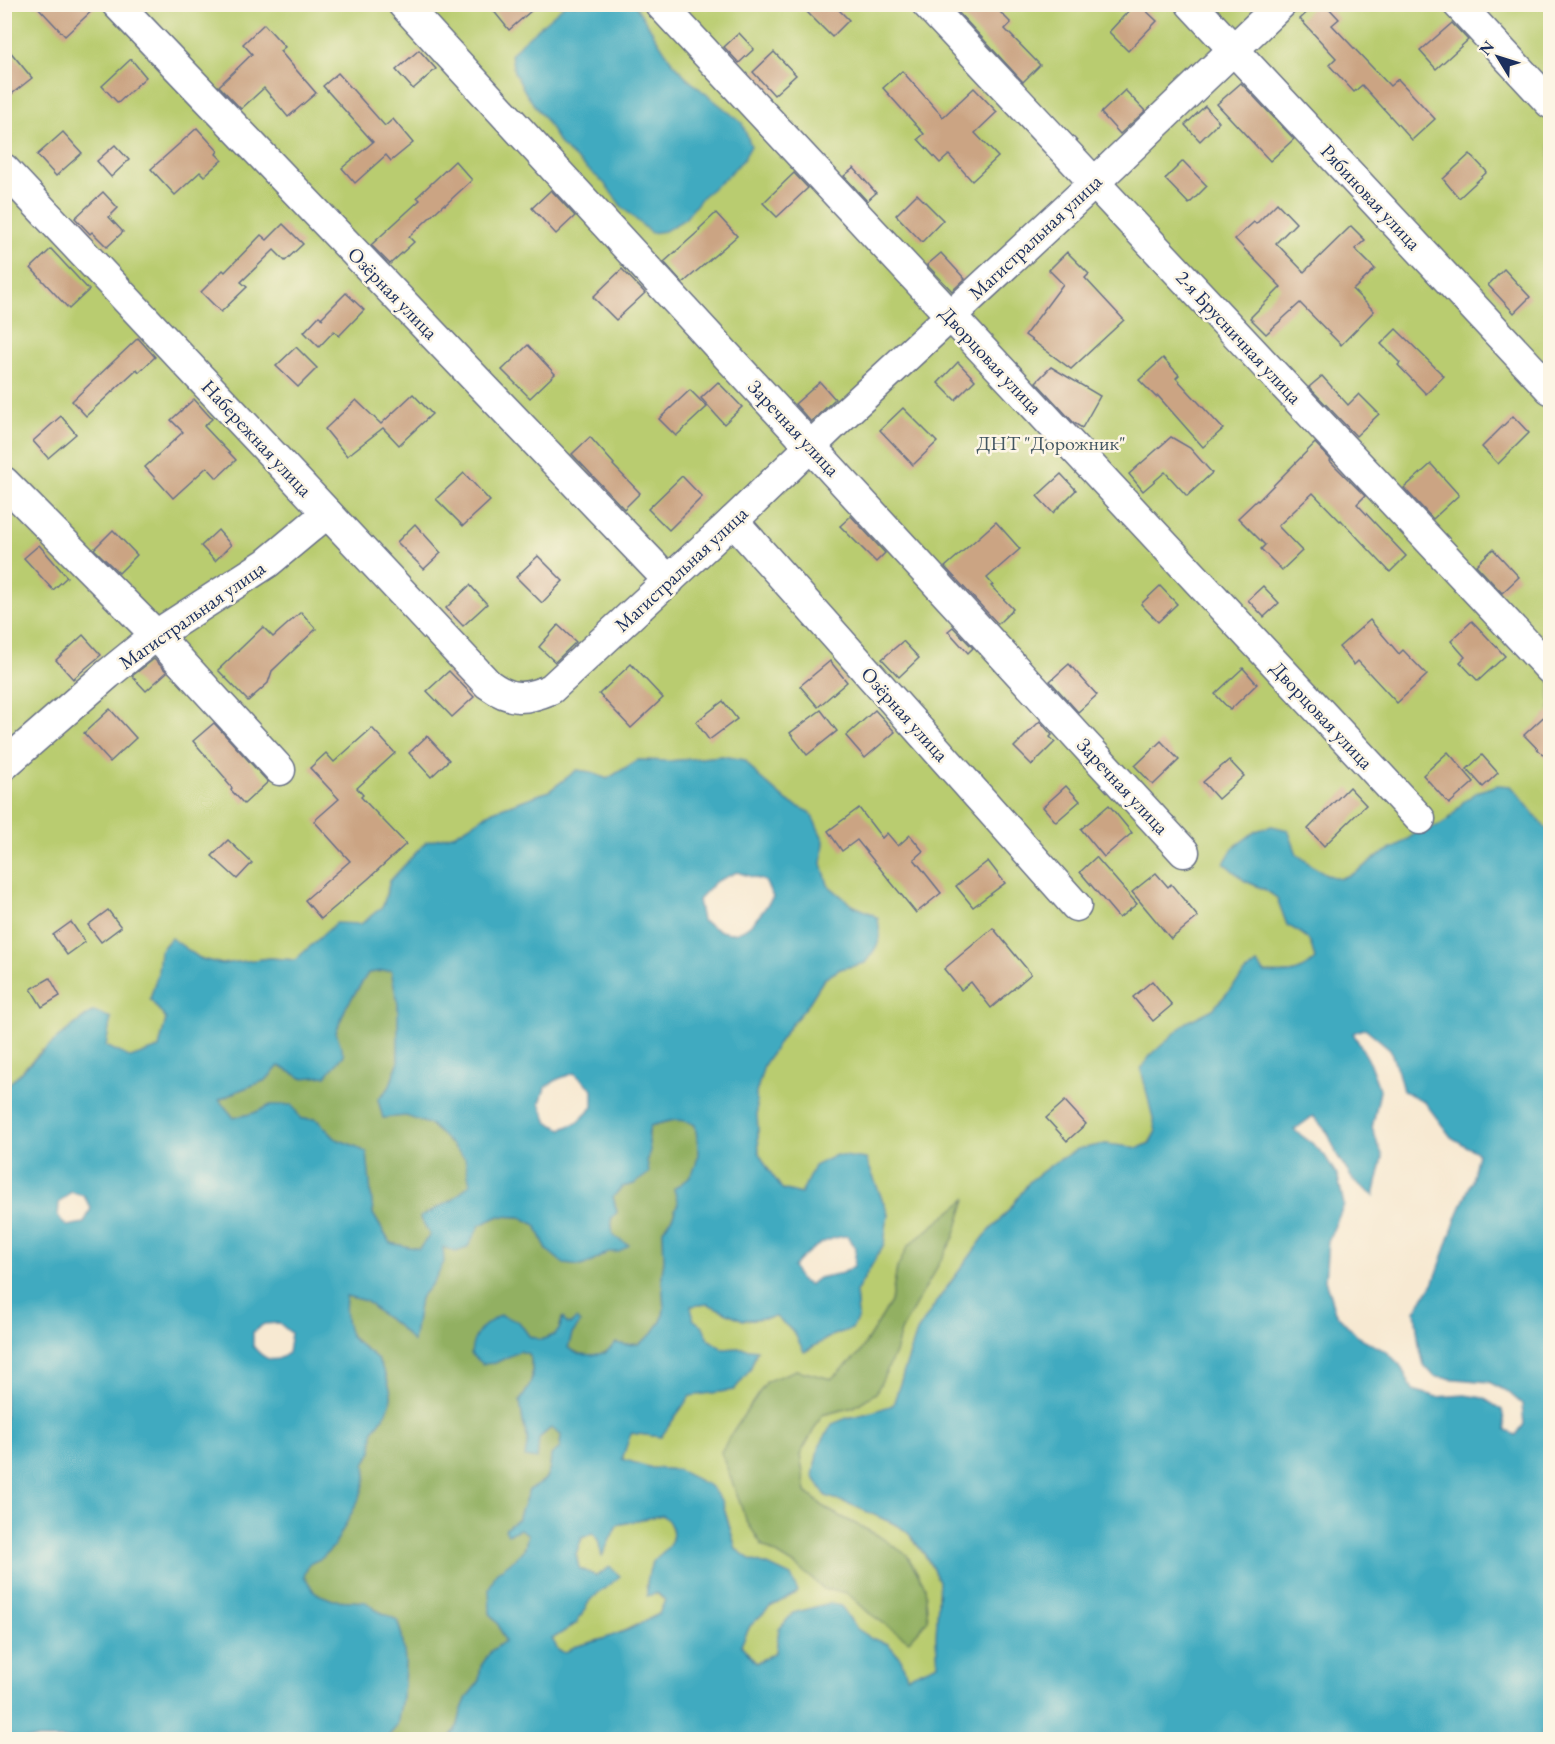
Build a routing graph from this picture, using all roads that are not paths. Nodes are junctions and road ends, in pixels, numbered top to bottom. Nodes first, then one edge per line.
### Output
1 (117, 4) edge
2 (403, 4) edge
3 (660, 4) edge
4 (927, 4) edge
5 (1191, 4) edge
6 (1281, 4) edge
7 (1458, 4) edge
8 (1234, 51) junction
9 (1551, 103) edge
10 (4, 168) edge
11 (1094, 183) junction
12 (950, 317) junction
13 (1551, 390) edge
14 (811, 447) junction
15 (4, 482) edge
16 (327, 513) junction
17 (733, 521) junction
18 (669, 581) junction
19 (156, 635) junction
20 (1551, 669) edge
21 (516, 697) joint
22 (4, 765) edge
23 (280, 770) dead end
24 (1420, 819) dead end
25 (1184, 852) dead end
26 (1076, 906) dead end

1 - 18 street, Озёрная улица
2 - 14 street, Заречная улица
3 - 12 street, Дворцовая улица
4 - 11 street, 2-я Брусничная улица
5 - 8 street, Рябиновая улица
6 - 8 street, Магистральная улица
7 - 9 street
8 - 11 street, Магистральная улица
8 - 13 street, Рябиновая улица
10 - 16 street, Набережная улица
11 - 12 street, Магистральная улица
11 - 20 street, 2-я Брусничная улица
12 - 14 street, Магистральная улица
12 - 24 street, Дворцовая улица
14 - 17 street, Магистральная улица
14 - 25 street, Заречная улица
15 - 19 street
16 - 19 street, Магистральная улица
16 - 21 street, Набережная улица
17 - 18 street, Магистральная улица
17 - 26 street, Озёрная улица
18 - 21 street, Магистральная улица
19 - 22 street, Магистральная улица
19 - 23 street

